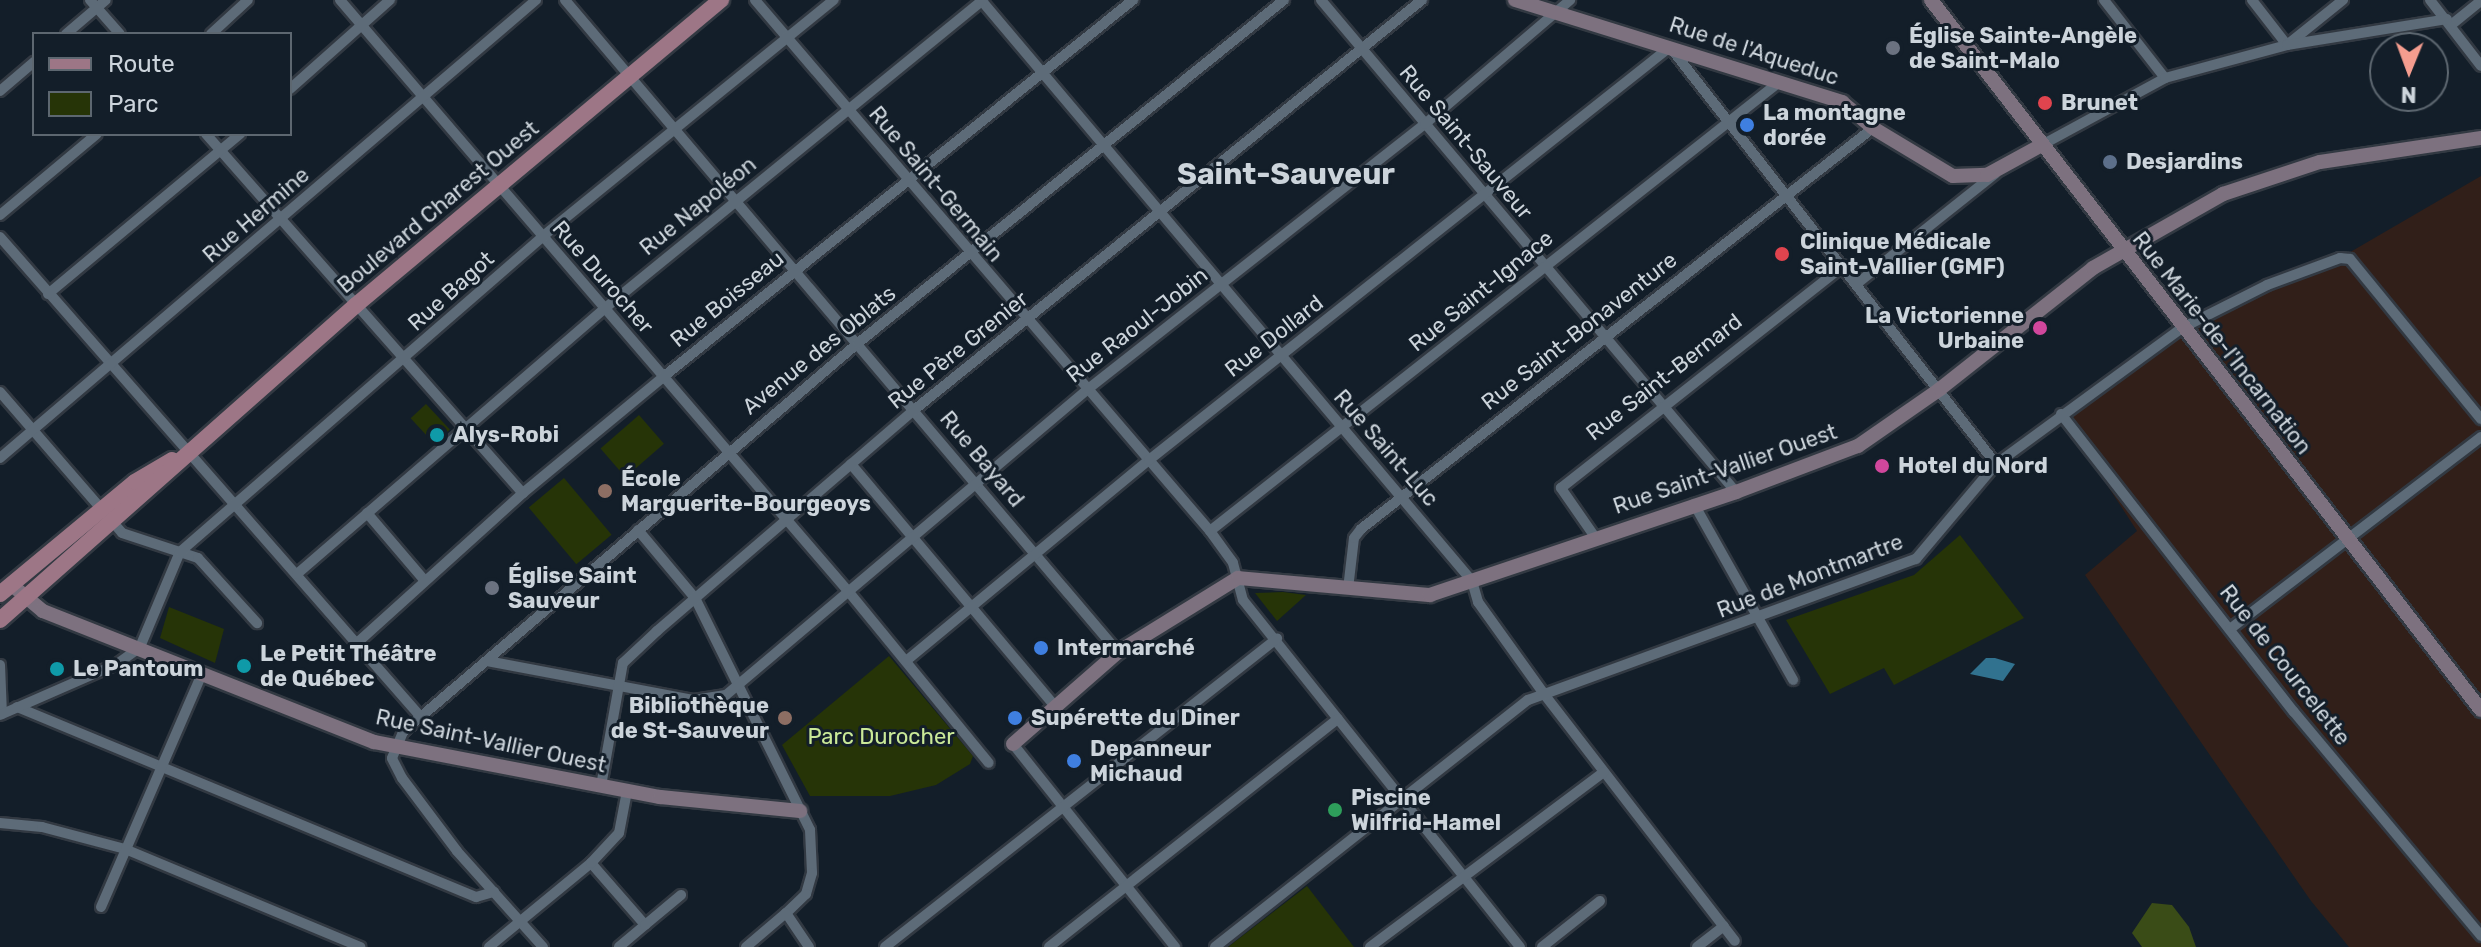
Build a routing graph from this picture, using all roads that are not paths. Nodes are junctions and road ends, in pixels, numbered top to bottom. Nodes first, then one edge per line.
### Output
1 (248, 0) edge
2 (340, 0) edge
3 (390, 0) edge
4 (536, 0) edge
5 (565, 0) edge
6 (721, 0) edge
7 (755, 0) edge
8 (834, 0) edge
9 (982, 0) edge
10 (1133, 0) edge
11 (1284, 0) edge
12 (1321, 0) edge
13 (1422, 0) edge
14 (1515, 0) edge
15 (1570, 0) edge
16 (1931, 0) edge
17 (2104, 0) edge
18 (2252, 0) edge
19 (2343, 0) edge
20 (2430, 0) edge
21 (2481, 1) edge
22 (98, 3) edge
23 (1554, 13) junction
24 (2449, 22) junction
25 (361, 24) junction
26 (68, 32) edge
27 (119, 32) edge
28 (213, 32) edge
29 (787, 37) junction
30 (2287, 45) junction
31 (1670, 47) junction
32 (1363, 49) junction
33 (32, 64) edge
34 (2481, 66) edge
35 (1042, 73) junction
36 (628, 76) junction
37 (2165, 78) junction
38 (1778, 83) junction
39 (292, 87) edge
40 (0, 91) edge
41 (420, 95) junction
42 (848, 111) junction
43 (1730, 119) junction
44 (1425, 124) junction
45 (1873, 128) junction
46 (674, 129) junction
47 (95, 136) edge
48 (208, 136) edge
49 (238, 136) edge
50 (2481, 138) edge
51 (1103, 143) junction
52 (2040, 146) junction
53 (221, 151) junction
54 (2007, 164) junction
55 (909, 182) junction
56 (497, 184) junction
57 (1788, 193) junction
58 (1484, 195) junction
59 (735, 201) junction
60 (1161, 213) junction
61 (0, 215) edge
62 (282, 221) junction
63 (0, 237) edge
64 (542, 237) junction
65 (2123, 250) junction
66 (969, 254) junction
67 (1544, 265) junction
68 (1844, 265) junction
69 (795, 270) junction
70 (1859, 282) junction
71 (1222, 283) junction
72 (48, 294) junction
73 (356, 305) junction
74 (604, 309) junction
75 (1027, 320) junction
76 (2182, 328) junction
77 (1605, 336) junction
78 (858, 343) junction
79 (1280, 356) junction
80 (404, 361) junction
81 (113, 362) junction
82 (663, 377) junction
83 (1088, 389) junction
84 (1940, 389) junction
85 (0, 392) edge
86 (1664, 406) junction
87 (914, 410) junction
88 (2061, 414) junction
89 (2481, 419) edge
90 (1342, 428) junction
91 (466, 429) junction
92 (33, 431) junction
93 (2481, 437) edge
94 (187, 451) junction
95 (727, 452) junction
96 (0, 458) edge
97 (1149, 460) junction
98 (851, 464) junction
99 (1996, 464) junction
100 (975, 482) junction
101 (1736, 492) junction
102 (523, 493) junction
103 (1401, 496) junction
104 (235, 504) junction
105 (1694, 504) junction
106 (367, 513) junction
107 (109, 516) junction
108 (787, 520) junction
109 (638, 530) junction
110 (1210, 531) junction
111 (912, 536) junction
112 (1595, 537) junction
113 (2346, 539) junction
114 (180, 552) junction
115 (1036, 552) junction
116 (297, 574) junction
117 (1238, 578) junction
118 (425, 581) junction
119 (1472, 581) junction
120 (1348, 589) junction
121 (7, 590) edge
122 (848, 591) junction
123 (695, 598) junction
124 (27, 601) junction
125 (970, 607) junction
126 (1758, 617) junction
127 (0, 620) edge
128 (257, 623) dead end
129 (2230, 629) junction
130 (1277, 639) junction
131 (357, 643) junction
132 (140, 647) junction
133 (1118, 652) junction
134 (487, 661) junction
135 (906, 661) junction
136 (0, 665) edge
137 (202, 674) junction
138 (1793, 680) dead end
139 (620, 687) junction
140 (736, 689) junction
141 (1544, 694) junction
142 (1054, 705) junction
143 (17, 707) junction
144 (2481, 710) edge
145 (1, 714) edge
146 (420, 716) junction
147 (1338, 719) junction
148 (1013, 744) joint
149 (396, 746) junction
150 (989, 763) dead end
151 (163, 764) junction
152 (1604, 772) junction
153 (601, 786) junction
154 (627, 791) junction
155 (1403, 798) junction
156 (1063, 808) junction
157 (800, 811) junction
158 (0, 823) edge
159 (125, 849) junction
160 (591, 863) junction
161 (1464, 874) junction
162 (1125, 887) junction
163 (494, 892) junction
164 (681, 895) dead end
165 (1600, 901) dead end
166 (101, 907) dead end
167 (786, 913) junction
168 (521, 923) junction
169 (645, 925) junction
170 (1724, 926) junction
171 (2481, 936) edge
172 (1735, 941) dead end
173 (360, 947) edge
174 (489, 947) edge
175 (543, 947) edge
176 (619, 947) edge
177 (746, 947) edge
178 (809, 947) edge
179 (885, 947) edge
180 (1049, 947) edge
181 (1175, 947) edge
182 (1215, 947) edge
183 (1370, 947) edge
184 (1520, 947) edge
185 (1542, 947) edge
186 (1697, 947) edge

1 - 28 street
2 - 25 street, Rue Durocher
3 - 25 street
4 - 41 street, Rue Hermine
5 - 36 street, Rue Bayard
6 - 36 main road, Boulevard Charest Ouest
7 - 29 street, Rue Saint-Germain
8 - 29 street, Rue Bagot
9 - 35 street, Rue Saint-Luc
9 - 42 street, Rue Napoléon
10 - 35 street, Rue Boisseau
11 - 51 street, Avenue des Oblats
12 - 32 street, Rue Saint-Sauveur
13 - 32 street, Rue Père Grenier
14 - 23 street, Rue de l'Aqueduc
15 - 23 street, Rue Raoul-Jobin
16 - 52 street, Rue Marie-de-l'Incarnation
17 - 37 street
18 - 30 street
19 - 30 street
20 - 24 street
21 - 24 street
22 - 26 street
22 - 27 street
23 - 31 street, Rue de l'Aqueduc
23 - 44 street, Rue Raoul-Jobin
24 - 30 street
24 - 34 street
25 - 39 street
25 - 41 street, Rue Durocher
29 - 42 street, Rue Saint-Germain
29 - 46 street, Rue Bagot
30 - 37 street
31 - 38 street, Rue de l'Aqueduc
31 - 43 street
31 - 58 street, Rue Dollard
32 - 44 street, Rue Saint-Sauveur
32 - 60 street, Rue Père Grenier
33 - 40 street
35 - 51 street, Rue Saint-Luc
35 - 55 street, Rue Boisseau
36 - 46 street, Rue Bayard
36 - 56 main road, Boulevard Charest Ouest
37 - 52 street
38 - 43 street, Rue Saint-Ignace
38 - 45 street, Rue de l'Aqueduc
41 - 56 street, Rue Durocher
41 - 62 street, Rue Hermine
42 - 55 street, Rue Saint-Germain
42 - 59 street, Rue Napoléon
43 - 57 street
43 - 67 street, Rue Saint-Ignace
44 - 58 street, Rue Saint-Sauveur
44 - 71 street, Rue Raoul-Jobin
45 - 54 street, Rue de l'Aqueduc
45 - 57 street, Rue Saint-Bonaventure
46 - 59 street, Rue Bayard
46 - 64 street, Rue Bagot
47 - 61 street
48 - 53 street
49 - 53 street
50 - 65 street, Rue Saint-Vallier Ouest
51 - 60 street, Rue Saint-Luc
51 - 66 street, Avenue des Oblats
52 - 54 street
52 - 65 street, Rue Marie-de-l'Incarnation
53 - 62 street
53 - 72 street
54 - 70 street
55 - 66 street, Rue Saint-Germain
55 - 69 street, Rue Boisseau
56 - 64 street, Rue Durocher
56 - 73 main road, Boulevard Charest Ouest
57 - 68 street
57 - 77 street, Rue Saint-Bonaventure
58 - 67 street, Rue Saint-Sauveur
58 - 79 street, Rue Dollard
59 - 69 street, Rue Bayard
59 - 74 street, Rue Napoléon
60 - 71 street, Rue Saint-Luc
60 - 75 street, Rue Père Grenier
62 - 73 street
62 - 81 street, Rue Hermine
63 - 72 street
64 - 74 street, Rue Durocher
64 - 80 street, Rue Bagot
65 - 76 street, Rue Marie-de-l'Incarnation
65 - 84 street, Rue Saint-Vallier Ouest
66 - 75 street, Rue Saint-Germain
66 - 78 street, Avenue des Oblats
67 - 77 street, Rue Saint-Sauveur
67 - 90 street, Rue Saint-Ignace
68 - 70 street
68 - 86 street, Rue Saint-Bernard
69 - 78 street, Rue Bayard
69 - 82 street, Rue Boisseau
70 - 84 street
71 - 79 street, Rue Saint-Luc
71 - 83 street, Rue Raoul-Jobin
72 - 81 street
73 - 80 street
73 - 94 main road, Boulevard Charest Ouest
74 - 82 street, Rue Durocher
74 - 91 street, Rue Napoléon
75 - 83 street, Rue Saint-Germain
75 - 87 street, Rue Père Grenier
76 - 88 street, Rue de Montmartre
76 - 89 street, Rue de Montmartre
76 - 113 street, Rue Marie-de-l'Incarnation
77 - 86 street, Rue Saint-Sauveur
77 - 103 street, Rue Saint-Bonaventure
78 - 87 street, Rue Bayard
78 - 95 street, Avenue des Oblats
79 - 90 street, Rue Saint-Luc
79 - 97 street, Rue Dollard
80 - 91 street
80 - 104 street, Rue Bagot
81 - 92 street, Rue Hermine
81 - 94 street
82 - 95 street, Rue Durocher
82 - 102 street, Rue Boisseau
83 - 97 street, Rue Saint-Germain
83 - 100 street, Rue Raoul-Jobin
84 - 99 street
84 - 101 street, Rue Saint-Vallier Ouest
85 - 92 street
86 - 101 street, Rue Saint-Sauveur
86 - 112 street, Rue Saint-Bernard
87 - 98 street, Rue Père Grenier
87 - 100 street, Rue Bayard
88 - 99 street, Rue de Montmartre
88 - 129 street, Rue de Courcelette
90 - 103 street, Rue Saint-Luc
90 - 110 street, Rue Saint-Ignace
91 - 102 street
91 - 106 street, Rue Napoléon
92 - 96 street, Rue Hermine
92 - 107 street
93 - 113 street
94 - 104 street
94 - 107 main road, Boulevard Charest Ouest
95 - 108 street, Rue Durocher
95 - 109 street, Avenue des Oblats
97 - 110 street, Rue Saint-Germain
97 - 115 street, Rue Dollard
98 - 108 street, Rue Père Grenier
98 - 111 street
99 - 126 street, Rue de Montmartre
100 - 111 street, Rue Raoul-Jobin
100 - 115 street, Rue Bayard
101 - 105 street, Rue Saint-Vallier Ouest
102 - 118 street, Rue Boisseau
103 - 119 street, Rue Saint-Luc
103 - 120 street, Rue Saint-Bonaventure
104 - 114 street, Rue Bagot
104 - 116 street
105 - 112 street, Rue Saint-Vallier Ouest
105 - 126 street
106 - 116 street, Rue Napoléon
106 - 118 street
107 - 114 street
107 - 121 main road, Boulevard Charest Ouest
107 - 124 main road, Boulevard Charest Ouest
108 - 122 street, Rue Durocher
108 - 123 street, Rue Père Grenier
109 - 123 street
109 - 134 street, Avenue des Oblats
110 - 117 street, Rue Saint-Germain
111 - 122 street, Rue Raoul-Jobin
111 - 125 street
112 - 119 street, Rue Saint-Vallier Ouest
113 - 129 street
113 - 144 street, Rue Marie-de-l'Incarnation
114 - 128 street
114 - 132 street, Rue Bagot
115 - 125 street, Rue Dollard
115 - 133 street, Rue Bayard
116 - 131 street
117 - 120 street, Rue Saint-Vallier Ouest
117 - 130 street, Rue Saint-Germain
117 - 133 street
118 - 131 street, Rue Boisseau
119 - 120 street, Rue Saint-Vallier Ouest
119 - 141 street, Rue Saint-Luc
121 - 124 street, Rue Saint-Vallier Ouest
122 - 135 street, Rue Durocher
122 - 140 street, Rue Raoul-Jobin
123 - 139 street, Rue Père Grenier
123 - 140 street
124 - 127 main road, Boulevard Charest Ouest
124 - 132 street, Rue Saint-Vallier Ouest
125 - 135 street, Rue Dollard
125 - 142 street
126 - 138 street
126 - 141 street, Rue de Montmartre
129 - 171 street, Rue de Courcelette
130 - 147 street, Rue Saint-Germain
130 - 156 street
131 - 146 street
132 - 137 street, Rue Saint-Vallier Ouest
132 - 143 street
133 - 142 street
134 - 139 street
134 - 146 street, Avenue des Oblats
135 - 150 street, Rue Durocher
136 - 145 street
137 - 149 street, Rue Saint-Vallier Ouest
137 - 151 street
139 - 140 street
139 - 153 street, Rue Père Grenier
140 - 157 street
141 - 152 street, Rue Saint-Luc
141 - 155 street, Rue de Montmartre
142 - 148 street
143 - 145 street
143 - 151 street
146 - 149 street, Avenue des Oblats
147 - 155 street, Rue Saint-Germain
147 - 162 street
148 - 156 street
149 - 153 street, Rue Saint-Vallier Ouest
149 - 163 street
151 - 159 street
151 - 163 street
152 - 161 street
152 - 170 street, Rue Saint-Luc
153 - 154 street, Rue Saint-Vallier Ouest
154 - 157 street, Rue Saint-Vallier Ouest
154 - 160 street
155 - 161 street, Rue Saint-Germain
155 - 182 street, Rue de Montmartre
156 - 162 street
156 - 179 street
157 - 167 street
158 - 159 street
159 - 166 street
159 - 173 street
160 - 168 street
160 - 169 street
161 - 183 street
161 - 184 street, Rue Saint-Germain
162 - 180 street
162 - 181 street
163 - 168 street
164 - 169 street
165 - 185 street
167 - 177 street
167 - 178 street
168 - 174 street
168 - 175 street
169 - 176 street
170 - 172 street, Rue Saint-Luc
170 - 186 street

